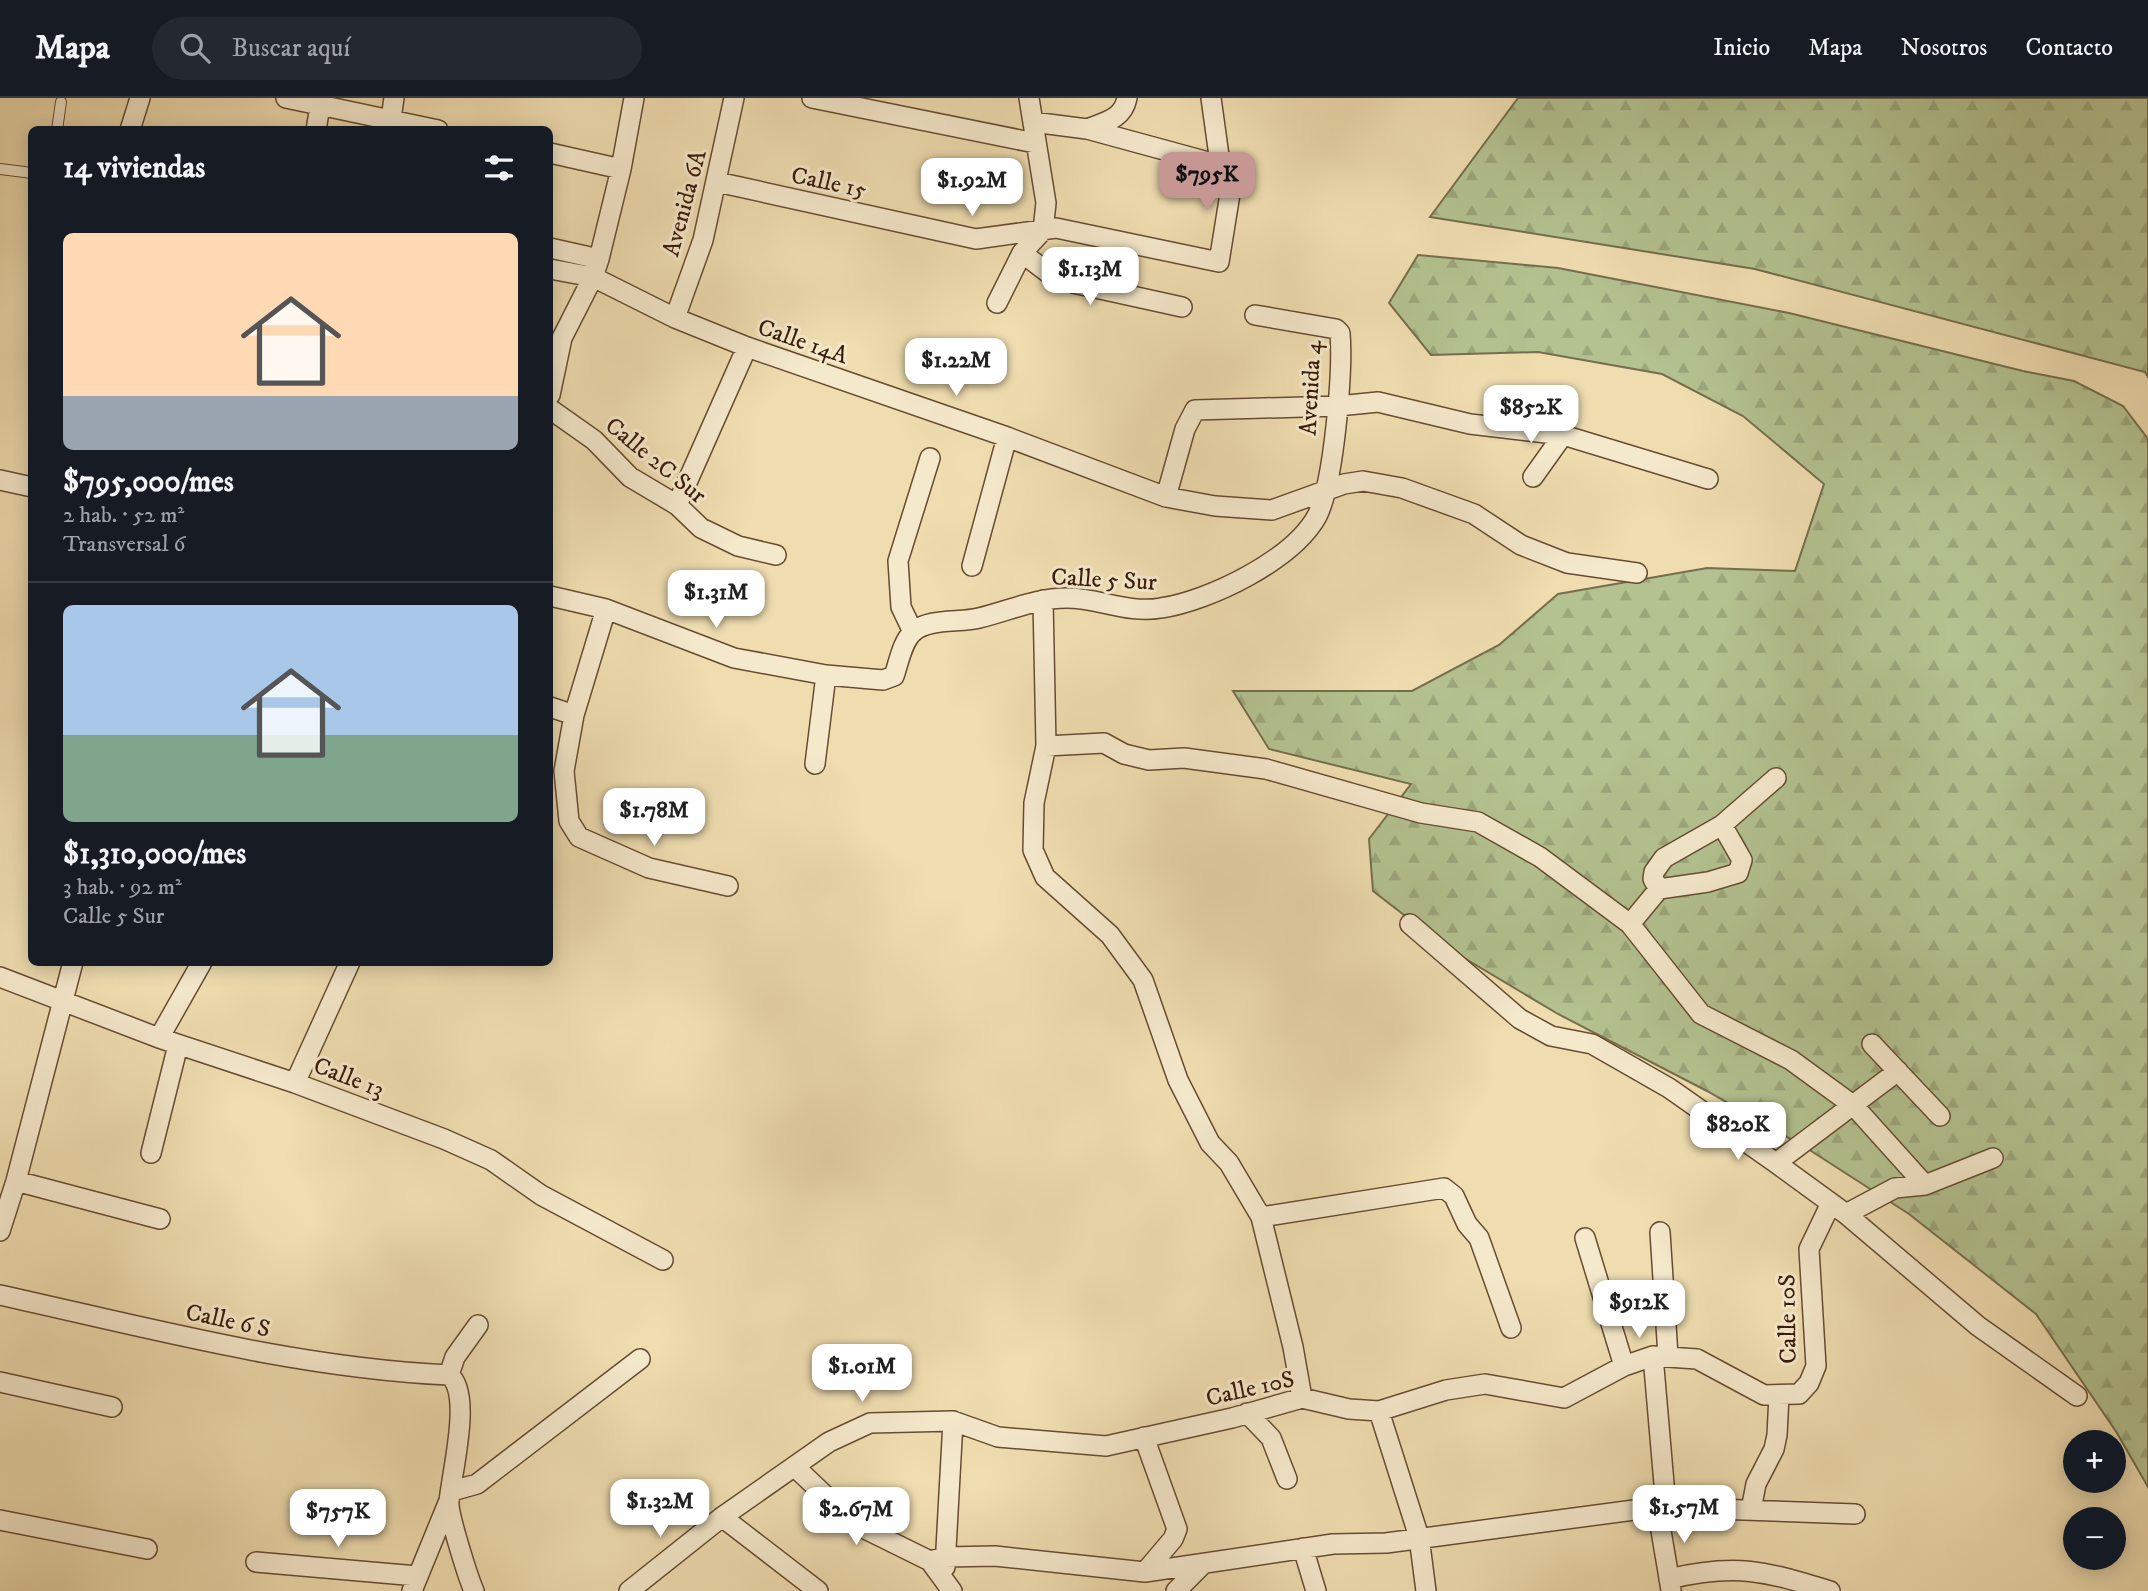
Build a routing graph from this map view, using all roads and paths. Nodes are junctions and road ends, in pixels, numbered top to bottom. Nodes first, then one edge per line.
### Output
1 (140, 98) edge
2 (286, 98) edge
3 (394, 98) edge
4 (634, 98) edge
5 (734, 98) edge
6 (812, 98) edge
7 (1029, 98) edge
8 (1127, 98) edge
9 (1211, 98) edge
10 (834, 100) edge
11 (61, 102) dead end
12 (320, 106) junction
13 (391, 120) junction
14 (1033, 122) junction
15 (58, 126) edge
16 (131, 126) edge
17 (317, 126) edge
18 (419, 126) edge
19 (1087, 129) junction
20 (1035, 143) junction
21 (553, 154) edge
22 (1227, 166) junction
23 (0, 169) edge
24 (621, 169) junction
25 (28, 172) edge
26 (717, 182) junction
27 (1044, 230) junction
28 (553, 249) edge
29 (1022, 253) junction
30 (596, 268) junction
31 (553, 269) edge
32 (996, 303) dead end
33 (1182, 307) dead end
34 (1255, 315) dead end
35 (675, 318) junction
36 (747, 347) junction
37 (553, 380) edge
38 (1338, 407) junction
39 (553, 411) edge
40 (1563, 435) junction
41 (1007, 438) junction
42 (930, 458) dead end
43 (1533, 477) dead end
44 (1708, 479) dead end
45 (0, 480) edge
46 (28, 486) edge
47 (1326, 490) junction
48 (1166, 497) junction
49 (677, 505) junction
50 (776, 555) dead end
51 (972, 566) dead end
52 (1636, 573) dead end
53 (553, 597) edge
54 (1043, 600) junction
55 (606, 609) junction
56 (913, 632) junction
57 (826, 675) junction
58 (553, 708) edge
59 (574, 715) junction
60 (1046, 746) junction
61 (815, 764) dead end
62 (1776, 778) dead end
63 (1722, 825) junction
64 (728, 886) dead end
65 (1659, 889) junction
66 (1410, 924) dead end
67 (1630, 924) junction
68 (72, 966) edge
69 (200, 966) edge
70 (348, 966) edge
71 (0, 977) edge
72 (64, 1000) junction
73 (159, 1038) junction
74 (1872, 1044) dead end
75 (178, 1045) junction
76 (1898, 1071) junction
77 (295, 1083) junction
78 (1854, 1106) junction
79 (1940, 1116) dead end
80 (151, 1153) dead end
81 (1993, 1158) dead end
82 (1776, 1163) junction
83 (16, 1181) junction
84 (1925, 1185) junction
85 (1839, 1208) junction
86 (1261, 1217) junction
87 (160, 1219) dead end
88 (0, 1231) edge
89 (1660, 1232) dead end
90 (1585, 1238) dead end
91 (663, 1260) dead end
92 (0, 1295) edge
93 (478, 1325) dead end
94 (1511, 1328) dead end
95 (1661, 1356) junction
96 (640, 1359) dead end
97 (1624, 1366) junction
98 (449, 1375) junction
99 (0, 1382) edge
100 (1779, 1396) junction
101 (2077, 1396) dead end
102 (1301, 1398) junction
103 (112, 1407) dead end
104 (1379, 1410) junction
105 (1247, 1413) junction
106 (953, 1421) junction
107 (1144, 1437) junction
108 (795, 1467) junction
109 (1287, 1479) dead end
110 (450, 1497) junction
111 (1662, 1507) junction
112 (1751, 1510) junction
113 (1855, 1514) dead end
114 (722, 1517) junction
115 (0, 1520) edge
116 (1419, 1538) junction
117 (1303, 1548) junction
118 (147, 1549) dead end
119 (937, 1559) junction
120 (256, 1562) dead end
121 (1202, 1565) junction
122 (1145, 1572) junction
123 (414, 1583) edge
124 (1787, 1584) edge
125 (1670, 1585) edge
126 (945, 1587) edge
127 (474, 1591) edge
128 (629, 1591) edge
129 (818, 1591) edge
130 (1176, 1591) edge
131 (1316, 1591) edge
132 (1426, 1591) edge
133 (1830, 1591) edge

1 - 16 street
2 - 12 street
3 - 13 street
4 - 24 street
5 - 26 street, Avenida 6A
6 - 10 street
7 - 14 street
8 - 19 street
9 - 22 street
10 - 20 street
11 - 15 lane
12 - 13 street
12 - 17 street
13 - 18 street
14 - 19 street
14 - 20 street
19 - 22 street
20 - 27 street
21 - 24 street
22 - 27 street, Calle 15
23 - 25 lane
24 - 30 street
26 - 27 street, Calle 15
26 - 35 street, Avenida 6A
27 - 29 street
28 - 30 street, Calle 14A
29 - 32 street
29 - 33 street
30 - 31 street, Calle 14A
30 - 35 street, Calle 14A
30 - 37 street
34 - 38 street, Avenida 4
35 - 36 street, Calle 14A
36 - 41 street, Calle 14A
36 - 49 street
38 - 40 street
38 - 47 street, Avenida 4
38 - 48 street
39 - 49 street, Calle 2C Sur
40 - 43 street
40 - 44 street
41 - 48 street, Calle 14A
41 - 51 street
42 - 56 street
45 - 46 street
47 - 48 street, Calle 14A
47 - 52 street
47 - 54 street, Calle 5 Sur
49 - 50 street, Calle 2C Sur
53 - 55 street
54 - 56 street, Calle 5 Sur
54 - 60 street
55 - 57 street
55 - 59 street
56 - 57 street
57 - 61 street
58 - 59 street
59 - 64 street
60 - 67 street
60 - 86 street
62 - 63 street
63 - 65 street
63 - 65 street
65 - 67 street
66 - 82 street
67 - 78 street
68 - 72 street
69 - 73 street
70 - 77 street
71 - 72 street, Calle 13
72 - 73 street, Calle 13
72 - 83 street
73 - 75 street, Calle 13
74 - 76 street
75 - 77 street, Calle 13
75 - 80 street
76 - 78 street
76 - 79 street
77 - 91 street, Calle 13
78 - 82 street
78 - 84 street
81 - 84 street
82 - 85 street
83 - 87 street
83 - 88 street
84 - 85 street
85 - 100 street, Calle 10S
85 - 101 street
86 - 94 street
86 - 102 street
89 - 95 street
90 - 97 street
92 - 98 street, Calle 6 S
93 - 98 street
95 - 97 street, Calle 10S
95 - 100 street, Calle 10S
95 - 111 street
96 - 110 street
97 - 104 street, Calle 10S
98 - 110 street
99 - 103 street
100 - 112 street
102 - 104 street, Calle 10S
102 - 105 street, Calle 10S
104 - 116 street
105 - 107 street, Calle 10S
105 - 109 street
106 - 107 street, Calle 10S
106 - 108 street, Calle 10S
106 - 119 street
107 - 122 street
108 - 114 street, Calle 10S
108 - 119 street
110 - 123 street
110 - 127 street
111 - 112 street
111 - 116 street
111 - 125 street
112 - 113 street
114 - 128 street, Calle 10S
114 - 129 street
115 - 118 street
116 - 117 street
116 - 132 street
117 - 121 street
117 - 131 street
119 - 122 street
119 - 126 street
120 - 123 street
121 - 122 street
121 - 130 street
124 - 125 street
124 - 133 street

